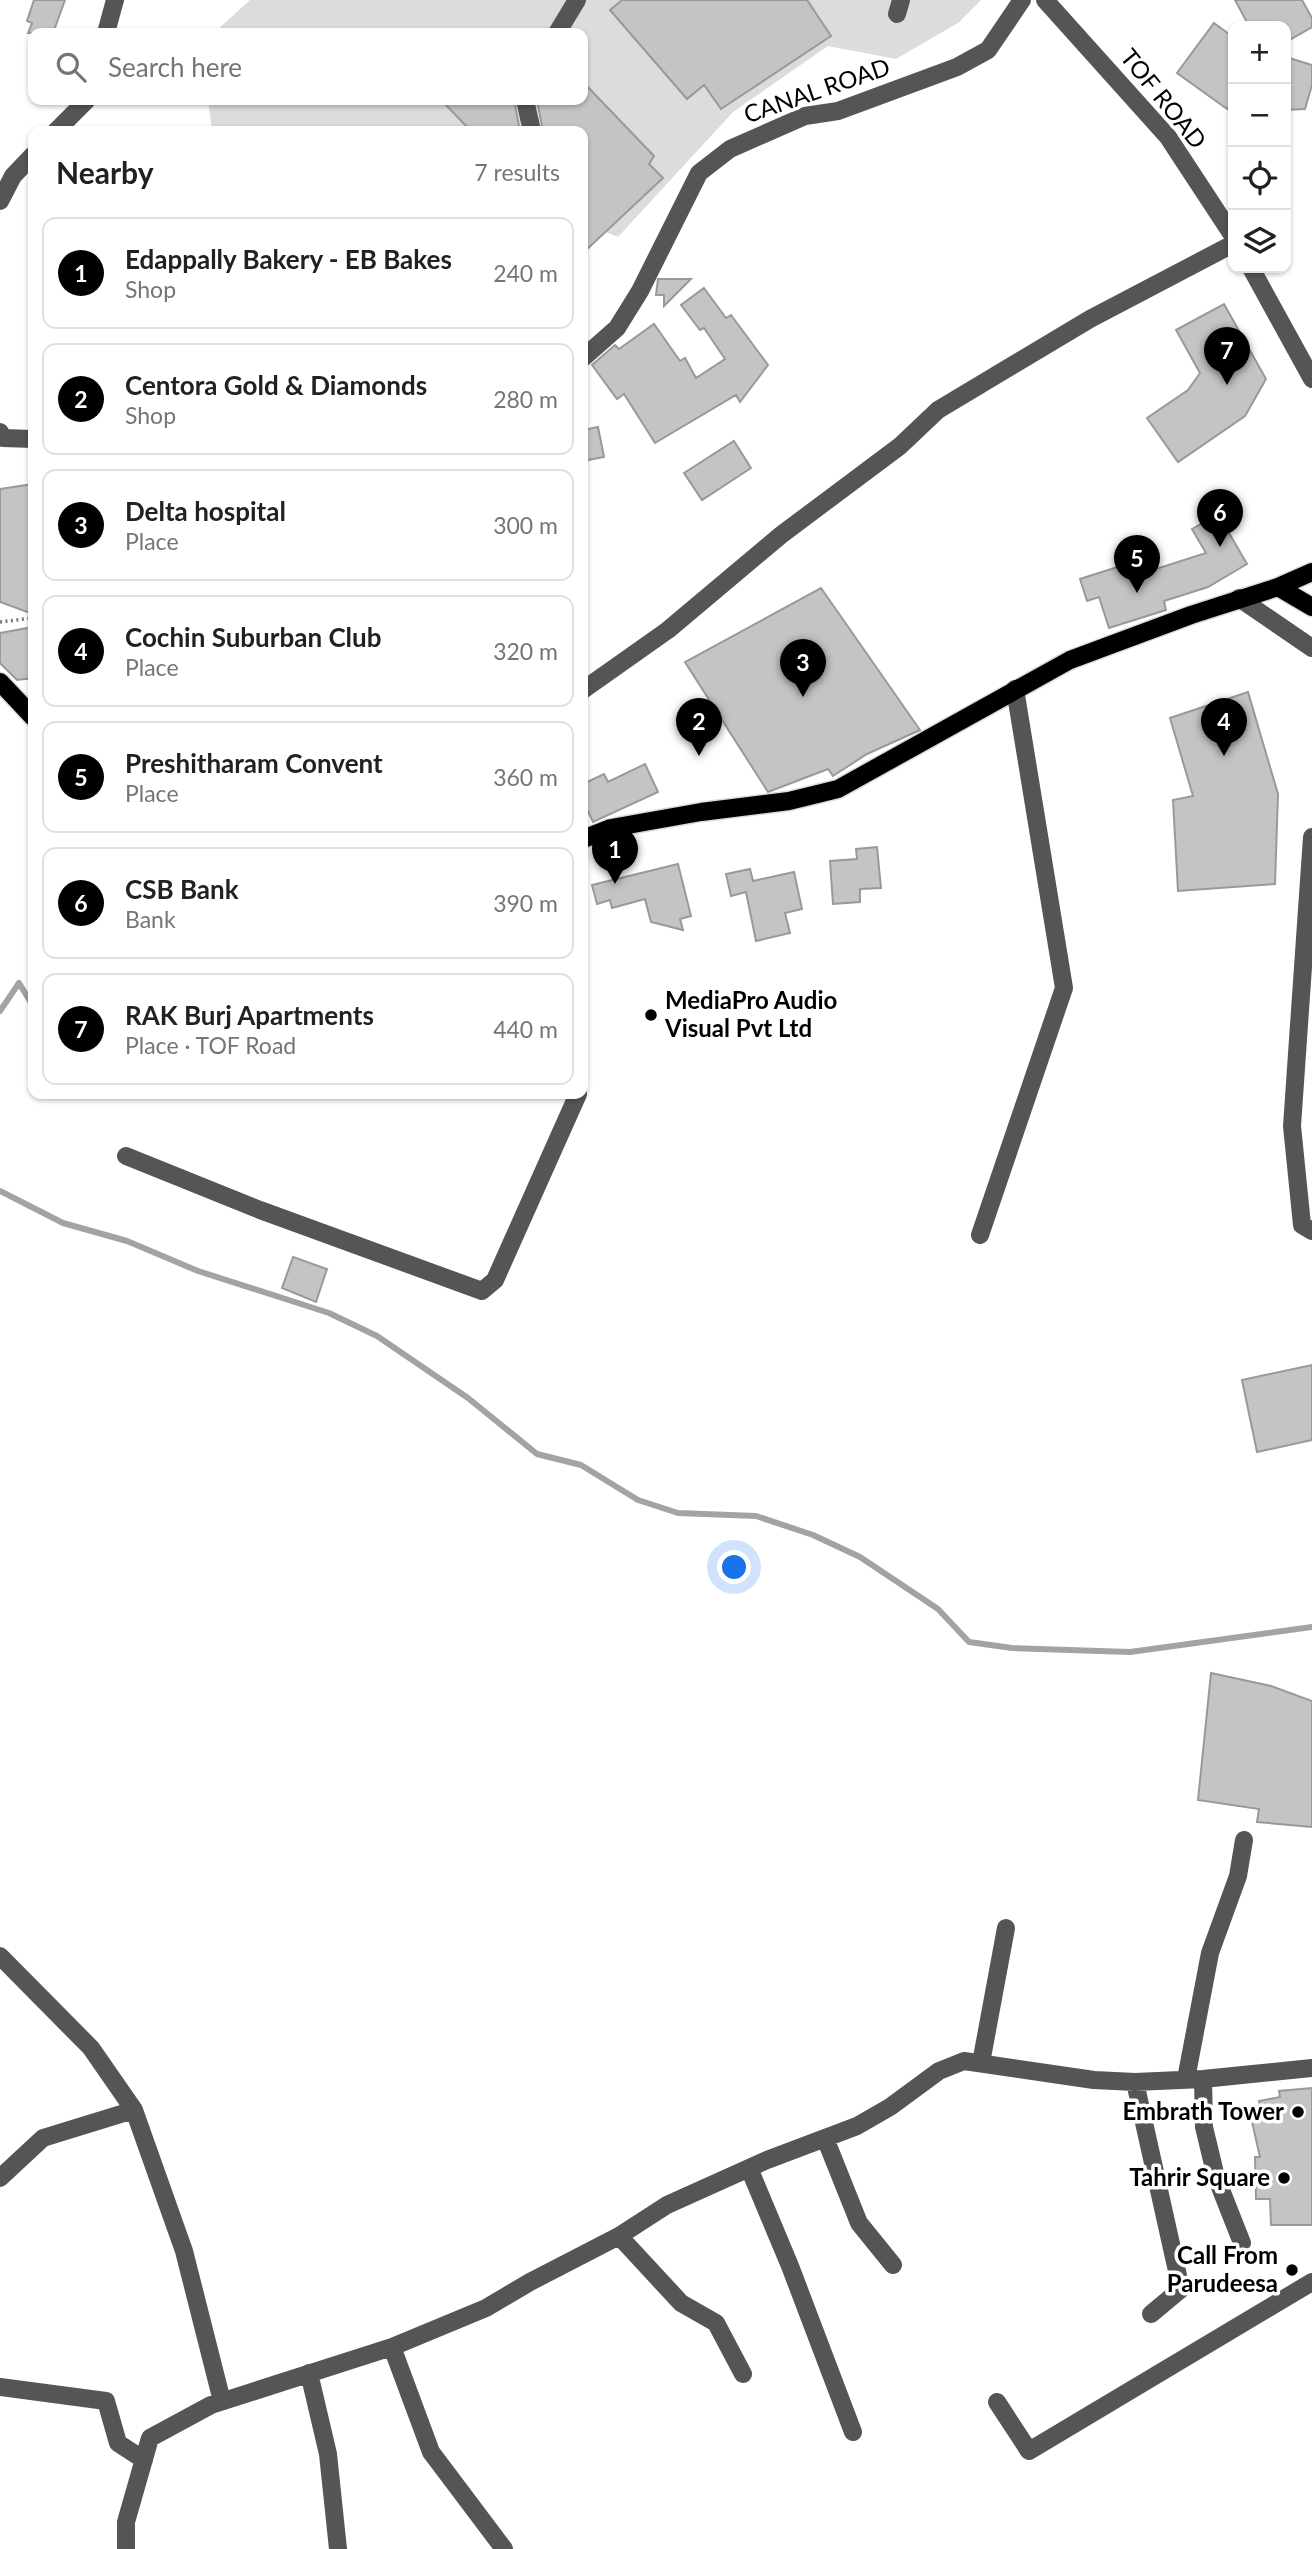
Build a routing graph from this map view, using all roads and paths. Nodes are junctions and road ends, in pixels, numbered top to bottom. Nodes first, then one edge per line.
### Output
1 (115, 0) edge
2 (577, 0) edge
3 (1022, 0) edge
4 (1045, 0) edge
5 (107, 28) edge
6 (560, 28) edge
7 (82, 105) edge
8 (526, 105) edge
9 (61, 126) edge
10 (531, 126) edge
11 (28, 160) edge
12 (0, 201) edge
13 (1228, 228) edge
14 (1228, 247) edge
15 (1254, 273) edge
16 (588, 354) edge
17 (1312, 379) edge
18 (0, 432) edge
19 (28, 439) edge
20 (1312, 572) edge
21 (1278, 587) junction
22 (1239, 598) junction
23 (1312, 607) edge
24 (28, 619) edge
25 (0, 622) edge
26 (1312, 648) edge
27 (0, 682) edge
28 (588, 686) edge
29 (1015, 689) junction
30 (28, 712) edge
31 (588, 837) edge
32 (1312, 837) edge
33 (576, 1099) edge
34 (126, 1156) dead end
35 (1312, 1231) edge
36 (980, 1235) dead end
37 (1244, 1840) dead end
38 (1006, 1928) dead end
39 (0, 1956) edge
40 (981, 2063) junction
41 (1312, 2068) edge
42 (1194, 2079) junction
43 (1135, 2082) junction
44 (134, 2110) junction
45 (825, 2138) junction
46 (749, 2168) junction
47 (0, 2178) edge
48 (619, 2236) junction
49 (1242, 2243) dead end
50 (893, 2265) dead end
51 (1312, 2282) edge
52 (1151, 2314) dead end
53 (392, 2347) junction
54 (309, 2373) junction
55 (743, 2374) dead end
56 (0, 2387) edge
57 (222, 2401) junction
58 (997, 2402) dead end
59 (853, 2432) dead end
60 (144, 2460) junction
61 (126, 2549) edge
62 (338, 2549) edge
63 (504, 2549) edge

1 - 5 street
2 - 6 street
3 - 16 street, CANAL ROAD
4 - 13 street, TOF ROAD
7 - 9 street
8 - 10 street
11 - 12 street
14 - 28 street
15 - 17 street
18 - 19 street
20 - 21 main road
21 - 22 main road
21 - 23 main road
22 - 26 street
22 - 29 main road
24 - 25 path
27 - 30 main road
29 - 31 main road
29 - 36 street
32 - 35 street
33 - 34 street
37 - 42 street
38 - 40 street
39 - 44 street
40 - 43 street
40 - 45 street
41 - 42 street
42 - 43 street
42 - 49 street
43 - 52 street
44 - 47 street
44 - 57 street
45 - 46 street
45 - 50 street
46 - 48 street
46 - 59 street
48 - 53 street
48 - 55 street
51 - 58 street
53 - 54 street
53 - 63 street
54 - 57 street
54 - 62 street
56 - 60 street
57 - 60 street
60 - 61 street

